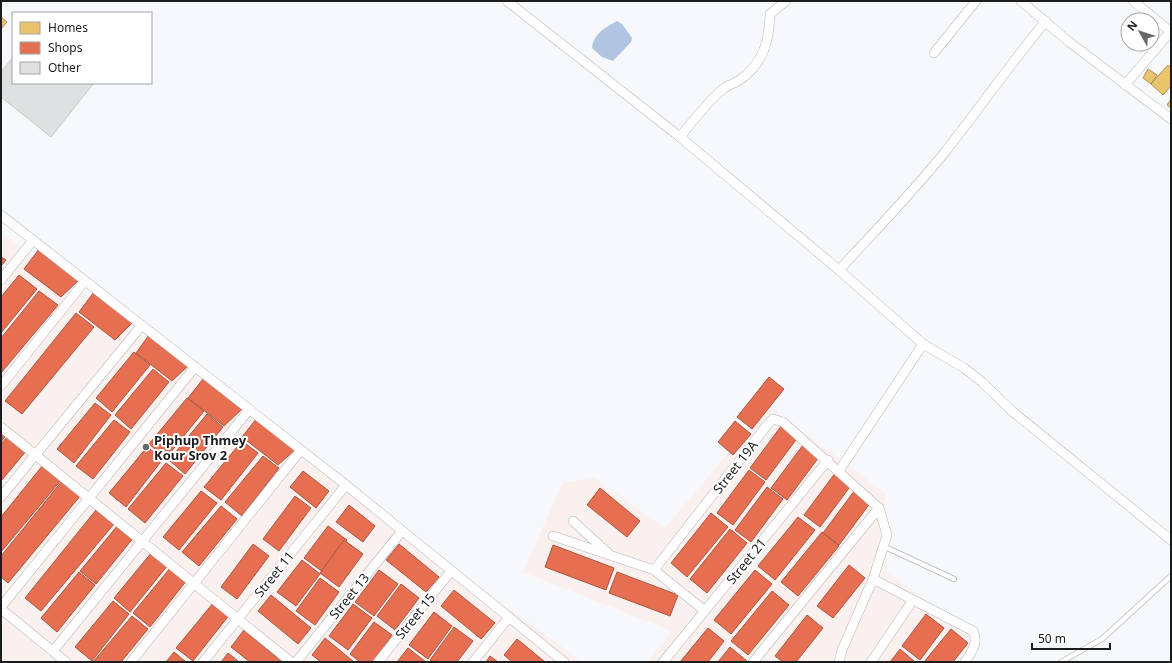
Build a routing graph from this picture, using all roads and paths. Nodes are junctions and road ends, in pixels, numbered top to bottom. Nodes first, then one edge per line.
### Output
1 (507, 1) edge
2 (786, 1) edge
3 (976, 1) edge
4 (1021, 1) edge
5 (1140, 3) edge
6 (1046, 22) junction
7 (1171, 31) edge
8 (934, 53) dead end
9 (1125, 85) junction
10 (1171, 119) edge
11 (680, 137) junction
12 (1, 215) edge
13 (33, 240) junction
14 (839, 270) junction
15 (1, 280) edge
16 (85, 281) junction
17 (142, 326) junction
18 (923, 344) junction
19 (195, 367) junction
20 (1, 386) edge
21 (249, 410) junction
22 (1, 427) edge
23 (301, 450) junction
24 (35, 455) junction
25 (828, 460) junction
26 (840, 471) junction
27 (346, 485) junction
28 (1, 497) edge
29 (89, 499) junction
30 (880, 508) junction
31 (573, 521) dead end
32 (402, 531) junction
33 (553, 536) dead end
34 (1171, 540) edge
35 (142, 541) junction
36 (883, 546) junction
37 (611, 555) junction
38 (654, 570) junction
39 (451, 571) junction
40 (1171, 576) edge
41 (873, 579) junction
42 (954, 579) dead end
43 (194, 584) junction
44 (913, 600) junction
45 (1, 608) edge
46 (705, 611) junction
47 (509, 617) junction
48 (238, 619) junction
49 (53, 651) junction
50 (66, 662) edge
51 (131, 662) edge
52 (202, 662) edge
53 (291, 662) edge
54 (296, 662) edge
55 (378, 662) edge
56 (473, 662) edge
57 (564, 662) edge
58 (663, 662) edge
59 (753, 662) edge
60 (839, 662) edge
61 (871, 662) edge
62 (965, 662) edge
63 (1061, 662) edge

1 - 11 street
2 - 11 street
3 - 8 street
4 - 6 street
5 - 7 street
6 - 9 street
6 - 14 street
7 - 9 street
9 - 10 street
11 - 14 street
12 - 13 street
13 - 15 street
13 - 16 street
14 - 18 street
16 - 17 street
16 - 20 street
17 - 19 street
17 - 24 street
18 - 26 street
18 - 34 street
19 - 21 street
19 - 29 street
21 - 23 street
21 - 35 street
22 - 24 street
23 - 27 street
23 - 43 street
24 - 28 street
24 - 29 street
25 - 26 street
25 - 38 street, Street 19A
25 - 46 street, Street 21
26 - 30 street
27 - 32 street
27 - 48 street, Street 11
29 - 35 street
29 - 45 street
30 - 36 street
30 - 59 street
31 - 37 street
32 - 39 street
32 - 54 street, Street 13
33 - 37 street
35 - 43 street
35 - 49 street
36 - 41 street
36 - 42 lane
37 - 38 street
38 - 46 street
39 - 47 street
39 - 55 street, Street 15
40 - 63 lane
41 - 44 street
41 - 60 street
43 - 48 street
43 - 51 street
44 - 61 street
44 - 62 street
45 - 49 street
46 - 58 street, Street 21
47 - 56 street
47 - 57 street
48 - 52 street, Street 11
48 - 53 street
49 - 50 street

